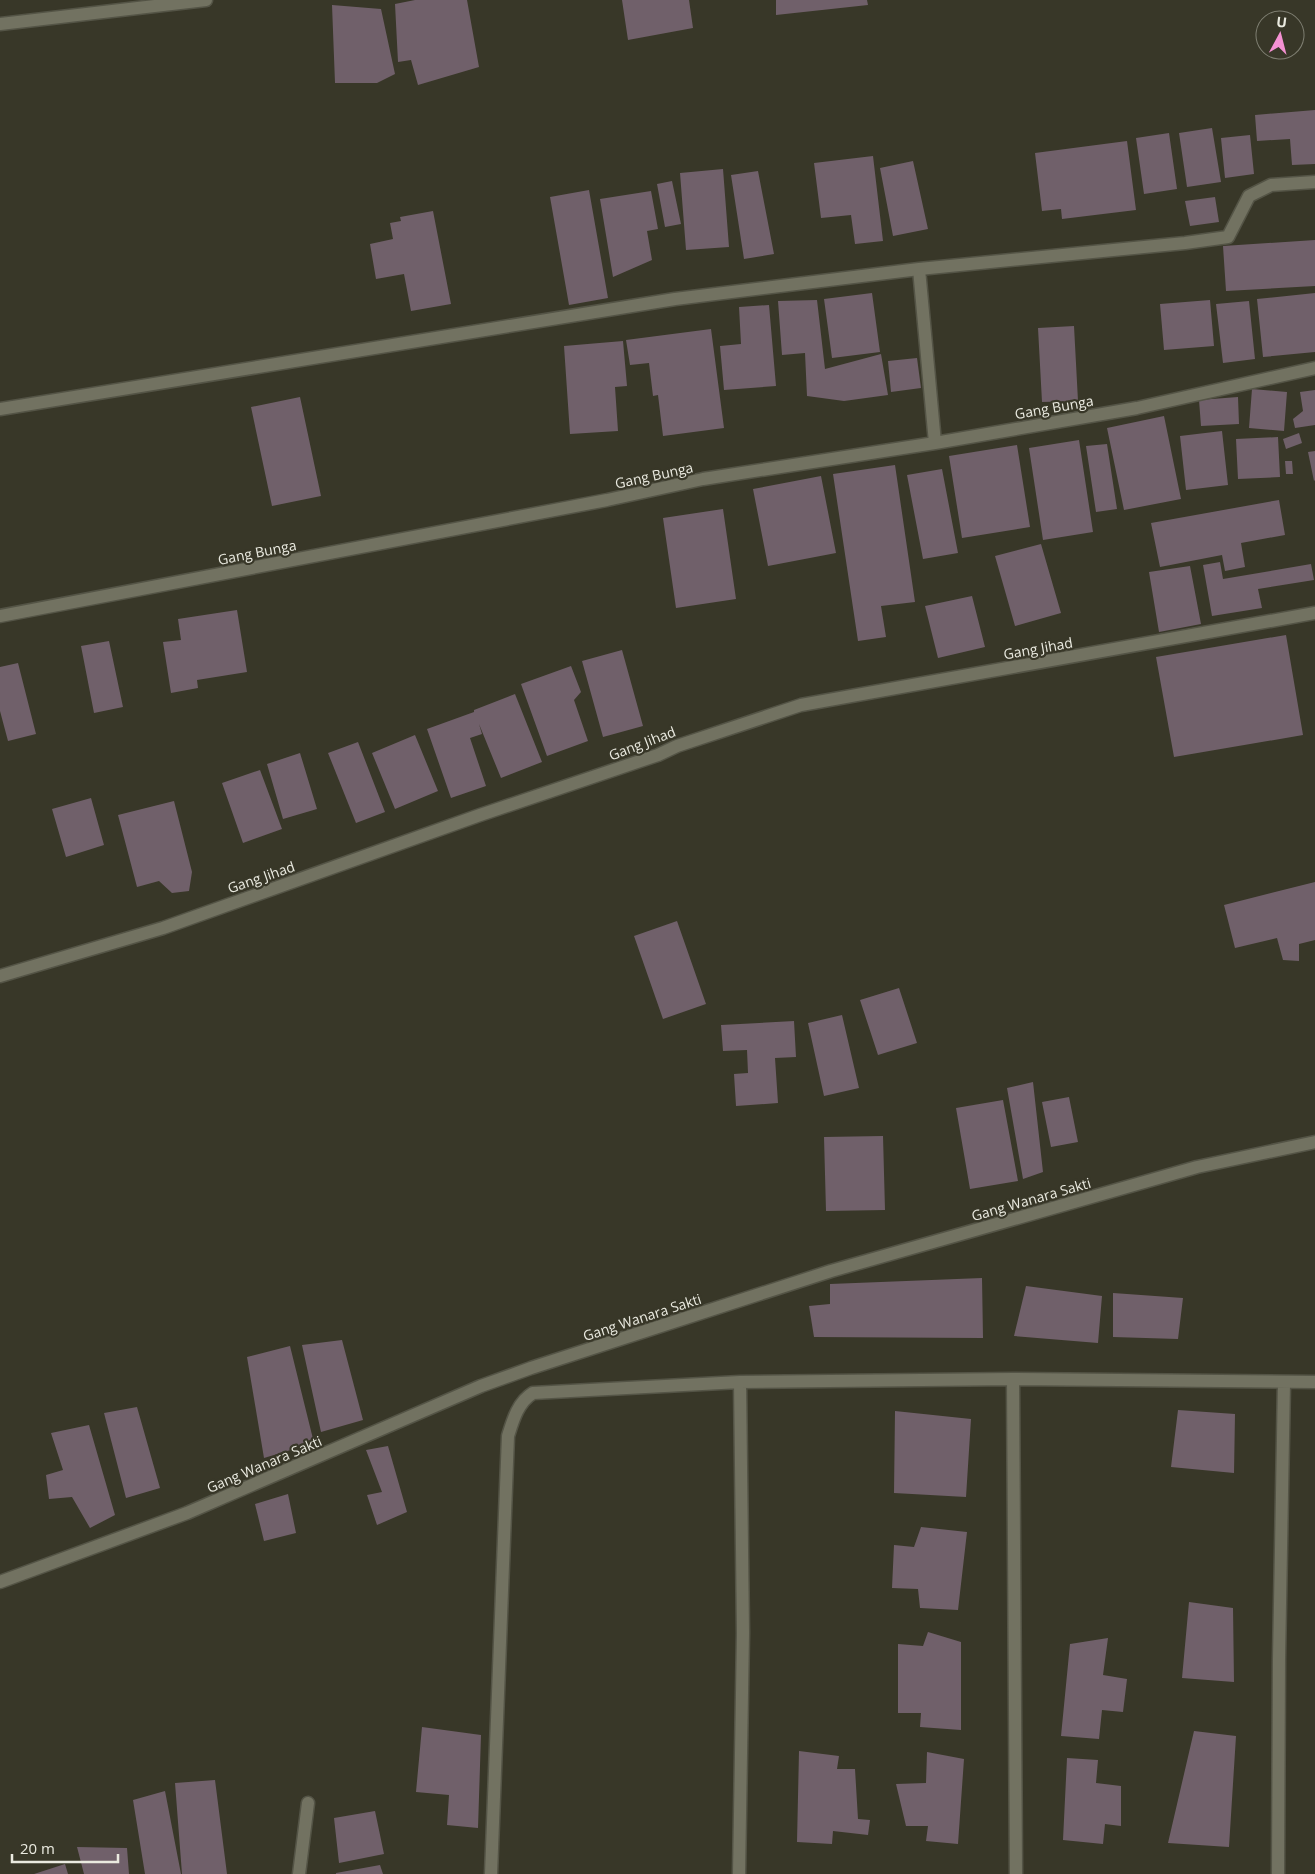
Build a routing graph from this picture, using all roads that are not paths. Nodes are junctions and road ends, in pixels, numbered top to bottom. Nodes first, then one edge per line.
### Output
1 (206, 0) edge
2 (0, 24) edge
3 (1315, 182) edge
4 (919, 269) junction
5 (1315, 368) edge
6 (0, 409) edge
7 (935, 443) junction
8 (1315, 613) edge
9 (0, 616) edge
10 (0, 976) edge
11 (1315, 1142) edge
12 (1013, 1379) junction
13 (740, 1382) junction
14 (1284, 1382) junction
15 (1315, 1382) edge
16 (0, 1582) edge
17 (308, 1803) dead end
18 (299, 1874) edge
19 (491, 1874) edge
20 (739, 1874) edge
21 (1016, 1874) edge
22 (1278, 1874) edge

1 - 2 street
3 - 4 street
4 - 6 street
4 - 7 street
5 - 7 street, Gang Bunga
7 - 9 street, Gang Bunga
8 - 10 street, Gang Jihad
11 - 16 street, Gang Wanara Sakti
12 - 13 street
12 - 14 street
12 - 21 street
13 - 19 street
13 - 20 street
14 - 15 street
14 - 22 street
17 - 18 street

